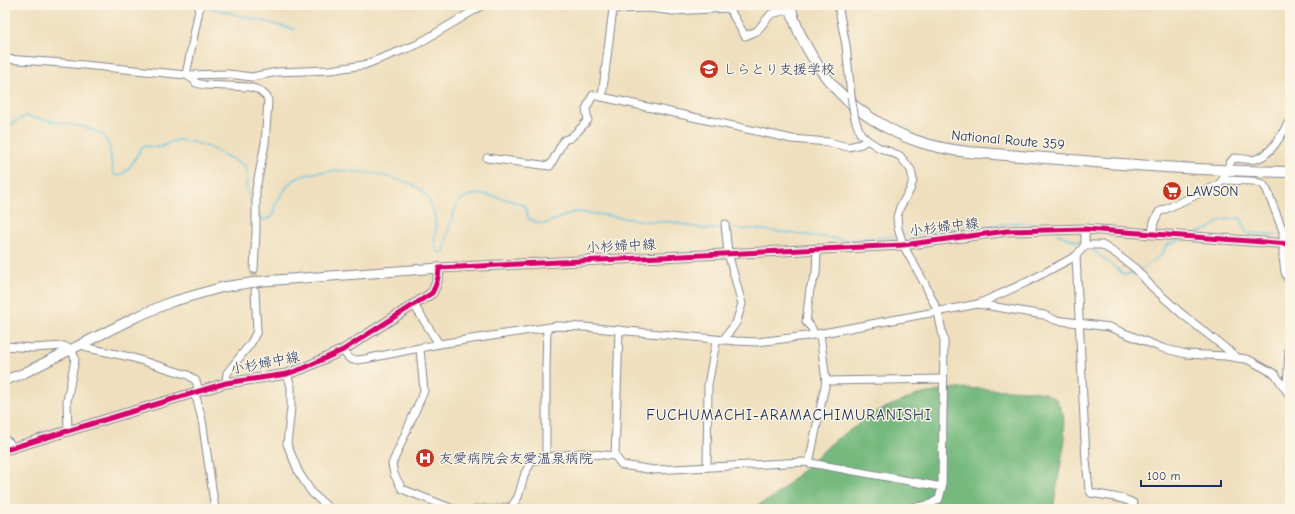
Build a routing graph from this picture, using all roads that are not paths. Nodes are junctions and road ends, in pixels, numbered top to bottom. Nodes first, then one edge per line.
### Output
1 (200, 5) edge
2 (483, 5) edge
3 (838, 5) edge
4 (791, 7) edge
5 (5, 59) edge
6 (186, 75) junction
7 (602, 97) junction
8 (1290, 120) edge
9 (866, 140) junction
10 (487, 158) dead end
11 (1290, 172) edge
12 (1225, 176) junction
13 (725, 224) dead end
14 (1085, 229) junction
15 (1152, 233) junction
16 (1290, 244) edge
17 (903, 245) junction
18 (1085, 245) junction
19 (817, 249) junction
20 (728, 253) junction
21 (1076, 256) junction
22 (439, 268) junction
23 (254, 269) tunnel mouth
24 (1290, 284) edge
25 (255, 292) tunnel mouth
26 (978, 304) junction
27 (414, 305) junction
28 (938, 312) junction
29 (1079, 324) junction
30 (547, 328) junction
31 (1290, 328) edge
32 (619, 330) junction
33 (818, 334) junction
34 (720, 341) junction
35 (439, 344) junction
36 (83, 345) junction
37 (5, 346) edge
38 (420, 348) junction
39 (72, 350) junction
40 (343, 350) junction
41 (1238, 358) junction
42 (287, 374) junction
43 (944, 379) junction
44 (5, 380) edge
45 (826, 381) junction
46 (226, 383) junction
47 (196, 392) junction
48 (1289, 393) edge
49 (68, 431) junction
50 (5, 439) edge
51 (9, 449) edge
52 (546, 450) dead end
53 (615, 456) junction
54 (809, 462) junction
55 (707, 467) junction
56 (942, 487) junction
57 (215, 509) edge
58 (330, 509) edge
59 (453, 509) edge
60 (510, 509) edge
61 (902, 509) edge
62 (1135, 509) edge

1 - 6 street
2 - 6 street
3 - 9 street, bridge
4 - 7 street
4 - 12 highway, National Route 359
5 - 6 street
6 - 23 street
7 - 9 street
7 - 10 street
8 - 12 street
9 - 17 street
11 - 12 highway, National Route 359
12 - 15 street
12 - 24 street, bridge
13 - 20 street
14 - 15 main road, 小杉婦中線
14 - 17 main road, 小杉婦中線
14 - 18 street
15 - 16 main road, 小杉婦中線
17 - 19 main road, 小杉婦中線
17 - 28 street
18 - 21 street
18 - 41 street
19 - 20 main road, 小杉婦中線
19 - 33 street
20 - 22 main road, 小杉婦中線
20 - 34 street
21 - 26 street
21 - 29 street
22 - 27 main road, 小杉婦中線
22 - 36 main road, 小杉婦中線
25 - 46 street
26 - 28 street
26 - 29 street
27 - 35 street
27 - 40 main road, 小杉婦中線
28 - 33 street
28 - 43 street
29 - 41 street
29 - 62 street
30 - 32 street
30 - 35 street
30 - 52 street
31 - 48 street
32 - 34 street
32 - 53 street
33 - 34 street
33 - 45 street
34 - 55 street
35 - 38 street
36 - 39 main road, 小杉婦中線
36 - 47 street
37 - 39 street
38 - 40 street
38 - 59 street
39 - 44 main road, 小杉婦中線
39 - 49 street
40 - 42 main road, 小杉婦中線
41 - 48 street
42 - 46 main road, 小杉婦中線
42 - 58 street
43 - 45 street
43 - 56 street
45 - 54 street
46 - 47 main road, 小杉婦中線
47 - 49 main road, 小杉婦中線
47 - 57 street
49 - 51 main road, 小杉婦中線
50 - 51 street
53 - 55 street
53 - 60 street
54 - 55 street
54 - 56 street
56 - 61 street

